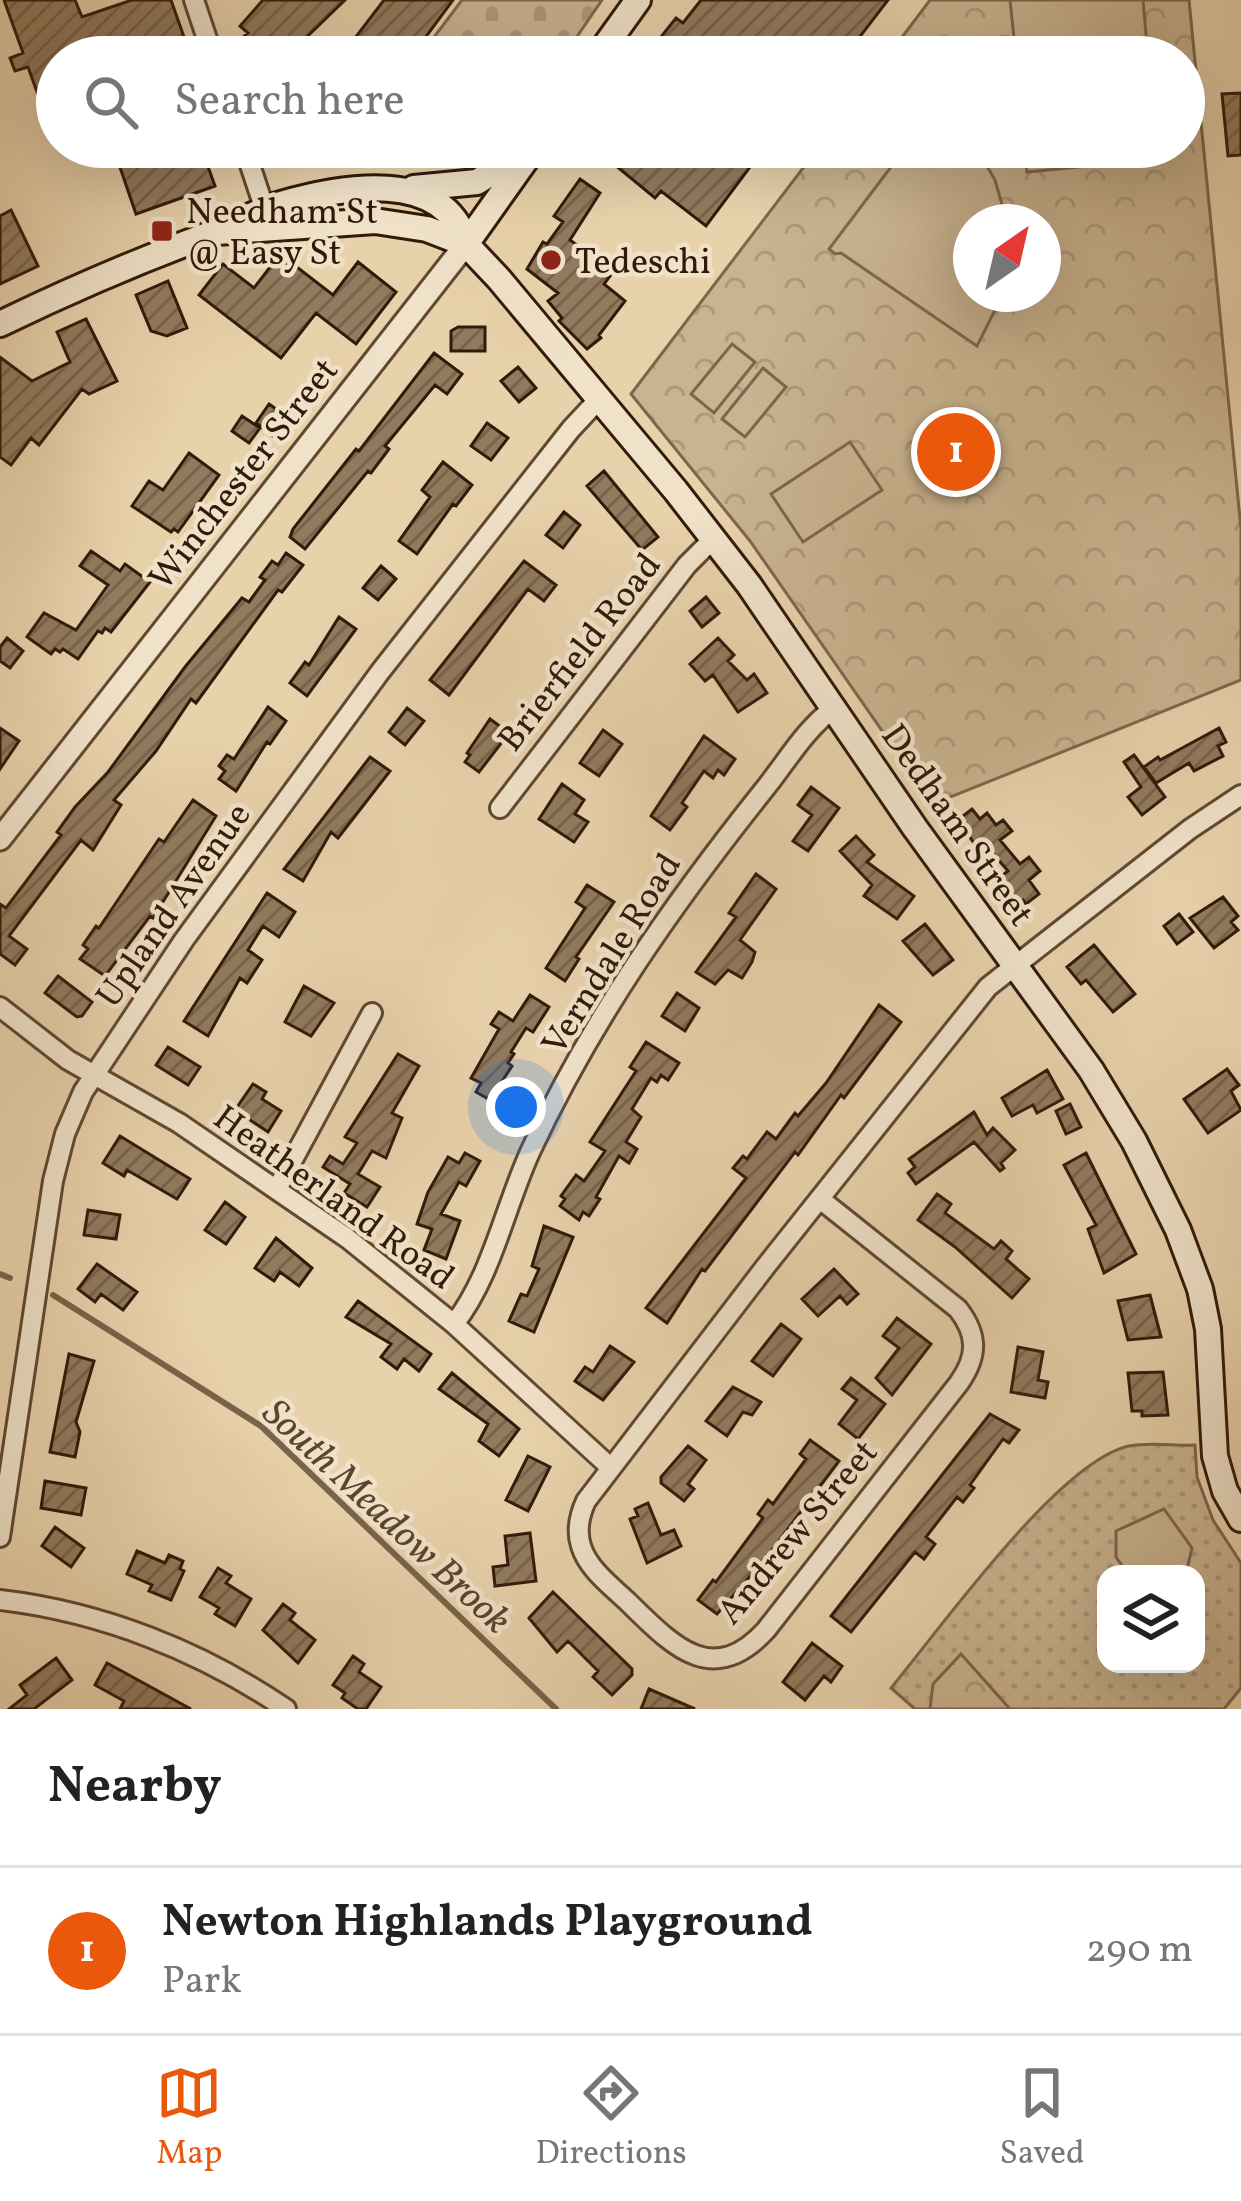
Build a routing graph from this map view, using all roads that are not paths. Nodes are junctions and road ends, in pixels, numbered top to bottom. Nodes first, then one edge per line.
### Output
1 (194, 0) edge
2 (638, 0) edge
3 (206, 36) edge
4 (612, 36) edge
5 (251, 168) edge
6 (499, 168) edge
7 (518, 168) edge
8 (398, 189) junction
9 (267, 219) junction
10 (466, 244) junction
11 (0, 323) edge
12 (599, 399) junction
13 (713, 538) junction
14 (833, 708) junction
15 (1241, 795) edge
16 (500, 808) dead end
17 (0, 839) edge
18 (1014, 964) junction
19 (0, 1007) edge
20 (372, 1013) dead end
21 (93, 1075) junction
22 (277, 1189) junction
23 (820, 1199) junction
24 (454, 1324) junction
25 (610, 1467) junction
26 (1241, 1519) edge
27 (0, 1537) edge
28 (0, 1600) edge
29 (286, 1709) edge

1 - 3 street
2 - 4 main road
5 - 9 street
6 - 8 main road
7 - 10 main road, Winchester Street
8 - 9 main road
8 - 10 main road, Dedham Street
9 - 10 main road
9 - 11 main road
10 - 12 main road, Dedham Street
10 - 17 street, Winchester Street
12 - 13 main road, Dedham Street
12 - 21 street, Upland Avenue
13 - 14 main road, Dedham Street
13 - 16 street, Brierfield Road
14 - 18 main road, Dedham Street
14 - 24 street, Verndale Road
15 - 18 street, Andrew Street
18 - 23 street, Andrew Street
18 - 26 main road, Dedham Street
19 - 21 street, Heatherland Road
20 - 22 street
21 - 22 street, Heatherland Road
21 - 27 street, Upland Avenue
22 - 24 street, Heatherland Road
23 - 25 street, Andrew Street
23 - 25 street, Andrew Street
24 - 25 street, Heatherland Road
28 - 29 street

